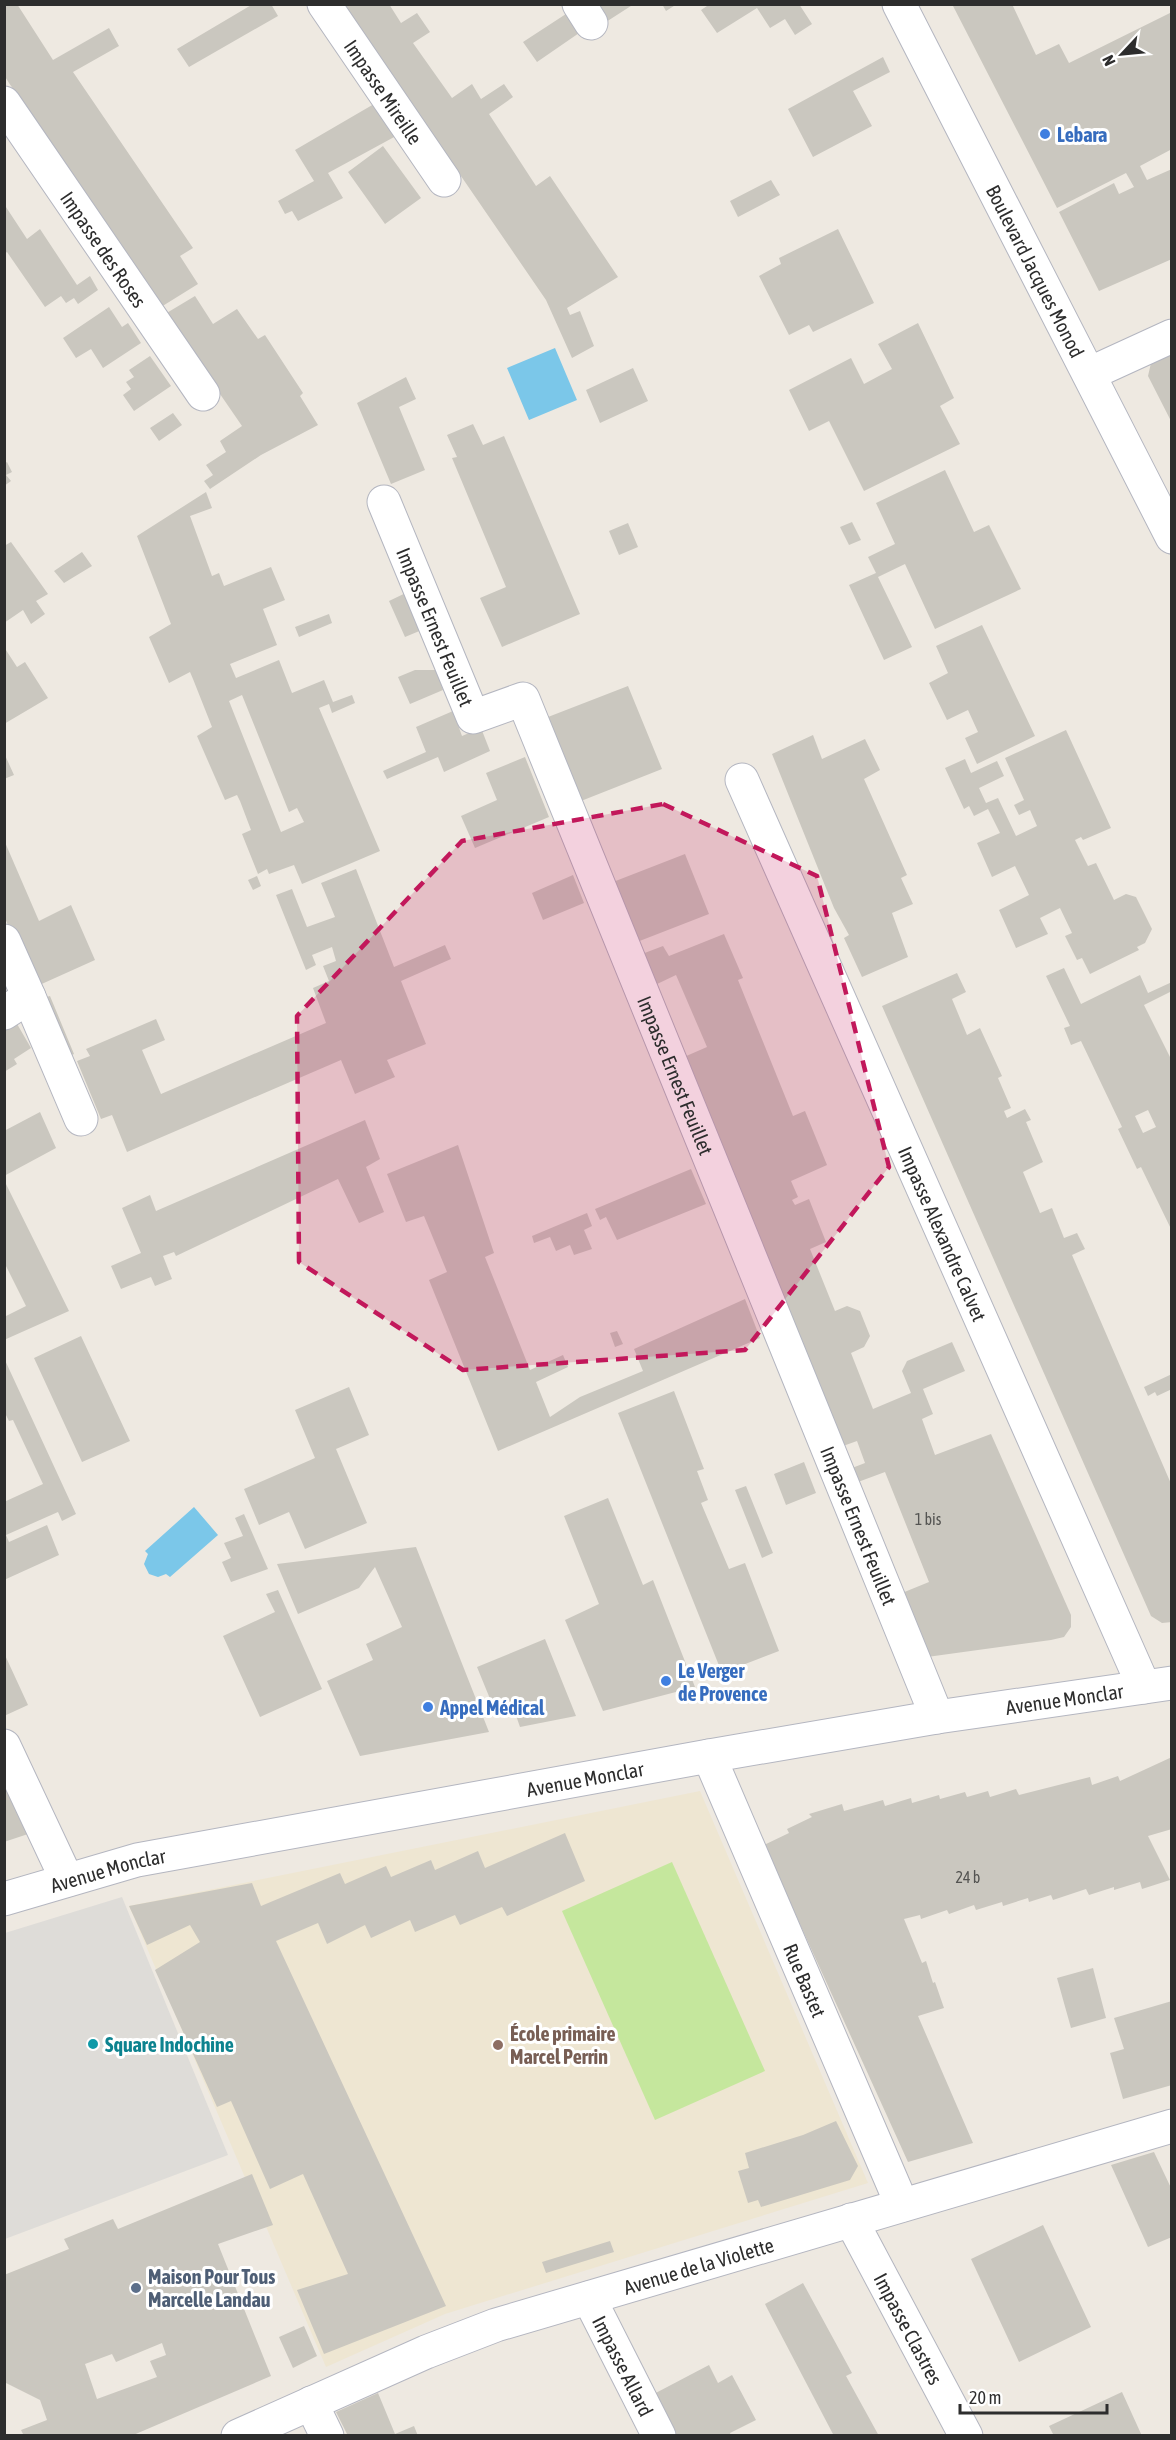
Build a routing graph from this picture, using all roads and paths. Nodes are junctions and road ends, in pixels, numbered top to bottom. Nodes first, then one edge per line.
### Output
1 (324, 4) edge
2 (899, 4) edge
3 (4, 103) edge
4 (444, 180) dead end
5 (1172, 336) edge
6 (1089, 374) junction
7 (203, 394) dead end
8 (384, 502) dead end
9 (1172, 537) edge
10 (742, 780) dead end
11 (4, 940) edge
12 (17, 1004) edge
13 (81, 1119) dead end
14 (1158, 1685) edge
15 (937, 1717) junction
16 (4, 1746) edge
17 (709, 1756) junction
18 (67, 1880) junction
19 (4, 1899) edge
20 (1172, 2126) edge
21 (902, 2205) junction
22 (851, 2220) junction
23 (589, 2298) junction
24 (311, 2403) junction
25 (238, 2436) edge
26 (327, 2436) edge
27 (659, 2436) edge
28 (966, 2436) edge

1 - 4 street, Impasse Mireille
2 - 6 street, Boulevard Jacques Monod
3 - 7 street, Impasse des Roses
5 - 6 street
6 - 9 street, Boulevard Jacques Monod
8 - 15 street, Impasse Ernest Feuillet
10 - 14 street, Impasse Alexandre Calvet
11 - 12 street
12 - 13 street
14 - 15 street, Avenue Monclar
15 - 17 street, Avenue Monclar
16 - 18 street
17 - 18 street, Avenue Monclar
17 - 21 street, Rue Bastet
18 - 19 street, Avenue Monclar
20 - 21 street, Avenue de la Violette
21 - 22 street, Avenue de la Violette
22 - 23 street, Avenue de la Violette
22 - 28 street, Impasse Clastres
23 - 24 street, Avenue de la Violette
23 - 27 street, Impasse Allard
24 - 25 street, Avenue de la Violette
24 - 26 street

